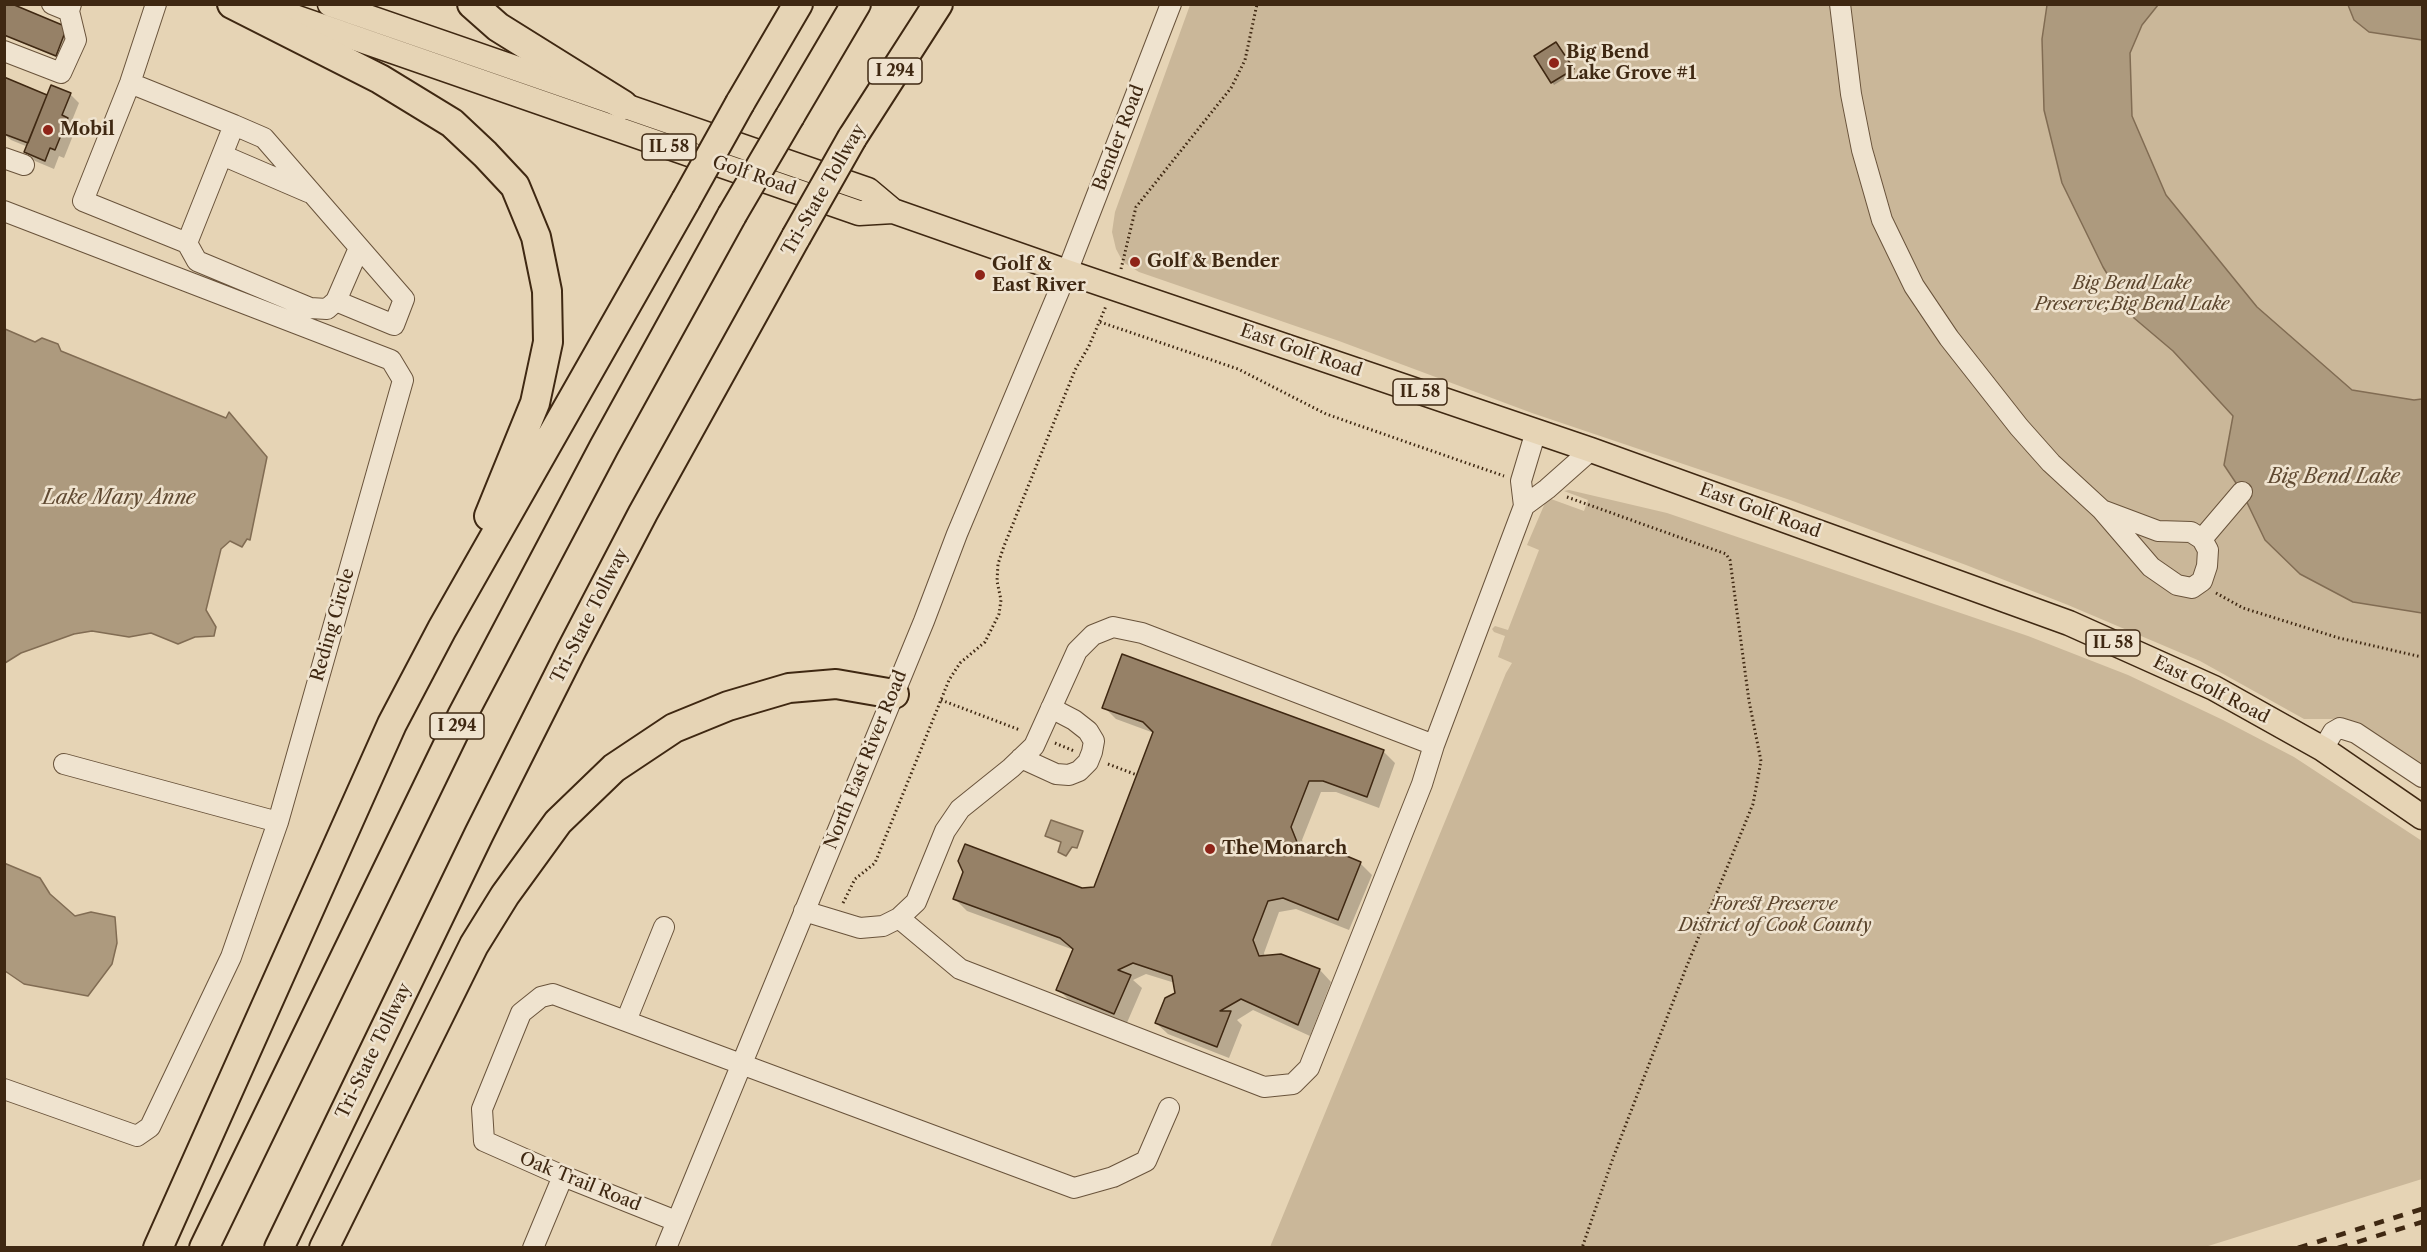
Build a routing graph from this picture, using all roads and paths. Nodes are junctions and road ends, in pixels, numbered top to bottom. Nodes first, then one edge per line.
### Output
1 (156, 4) edge
2 (232, 4) edge
3 (257, 4) edge
4 (330, 4) edge
5 (472, 4) edge
6 (798, 4) edge
7 (856, 4) edge
8 (938, 4) edge
9 (1171, 4) edge
10 (1257, 4) edge
11 (1840, 4) edge
12 (64, 7) edge
13 (4, 51) edge
14 (130, 83) junction
15 (623, 105) junction
16 (234, 125) junction
17 (222, 155) junction
18 (4, 158) edge
19 (24, 165) dead end
20 (312, 193) junction
21 (4, 211) edge
22 (893, 211) junction
23 (187, 243) junction
24 (359, 248) junction
25 (1124, 262) dead end
26 (1067, 273) junction
27 (336, 302) junction
28 (1536, 431) junction
29 (1591, 450) junction
30 (1502, 475) dead end
31 (2242, 492) dead end
32 (1566, 497) dead end
33 (1524, 506) junction
34 (2102, 510) junction
35 (2202, 540) junction
36 (2202, 581) junction
37 (442, 628) junction
38 (2422, 657) edge
39 (894, 694) junction
40 (1051, 708) junction
41 (1434, 745) junction
42 (2323, 749) junction
43 (1021, 758) junction
44 (64, 764) dead end
45 (2422, 777) edge
46 (2422, 817) edge
47 (278, 822) junction
48 (846, 898) dead end
49 (804, 911) junction
50 (899, 918) junction
51 (664, 927) dead end
52 (626, 1021) junction
53 (740, 1064) junction
54 (4, 1089) edge
55 (1169, 1108) dead end
56 (563, 1176) junction
57 (676, 1221) junction
58 (158, 1248) edge
59 (204, 1248) edge
60 (279, 1248) edge
61 (324, 1248) edge
62 (533, 1248) edge
63 (666, 1248) edge
64 (1582, 1248) edge

1 - 14 street
2 - 37 highway
3 - 22 main road, Golf Road / IL 58
4 - 15 main road, Golf Road / IL 58
5 - 15 highway
6 - 37 highway, bridge
7 - 59 highway, I 294, bridge
8 - 60 highway, Tri-State Tollway / I 294, bridge
9 - 26 street, Bender Road
10 - 25 path
11 - 34 street
12 - 13 street
14 - 16 street
14 - 23 street
15 - 22 main road, Golf Road / IL 58
16 - 17 street
16 - 20 street
17 - 20 street
17 - 23 street
18 - 19 street
20 - 24 street
21 - 47 street, Reding Circle
22 - 26 main road, Golf Road / IL 58
23 - 27 street
24 - 27 street
24 - 27 street
26 - 28 main road, East Golf Road / IL 58
26 - 39 street, North East River Road
28 - 29 main road, East Golf Road / IL 58
28 - 33 street
29 - 33 street
29 - 42 main road, East Golf Road / IL 58
30 - 48 path
31 - 35 street
32 - 64 path
33 - 41 street
34 - 35 street
34 - 36 street
35 - 36 street
36 - 38 path
37 - 58 highway
39 - 49 street, North East River Road
39 - 61 highway
40 - 41 street
40 - 43 street
40 - 43 street
41 - 50 street
42 - 45 street
42 - 46 main road, East Golf Road / IL 58
43 - 50 street
44 - 47 street
47 - 54 street, Reding Circle
49 - 50 street
49 - 53 street, North East River Road
51 - 52 street
52 - 53 street
52 - 56 street, Oak Trail Road
53 - 55 street
53 - 57 street, North East River Road
56 - 57 street, Oak Trail Road
56 - 62 street
57 - 63 street, North East River Road

